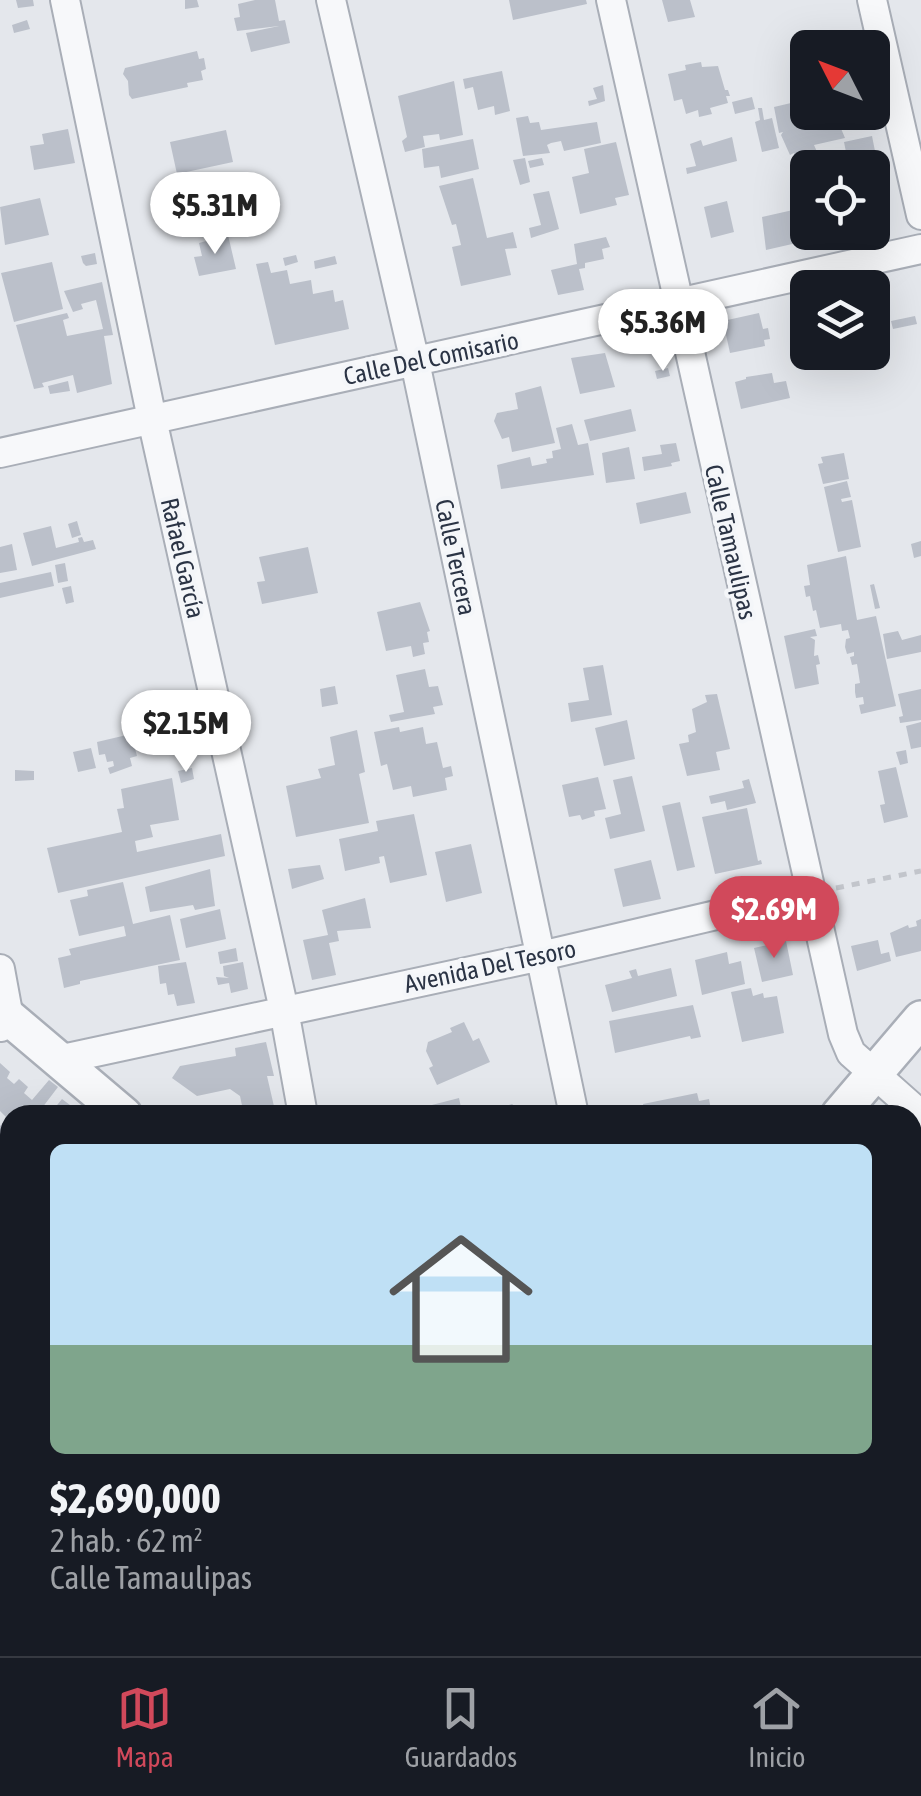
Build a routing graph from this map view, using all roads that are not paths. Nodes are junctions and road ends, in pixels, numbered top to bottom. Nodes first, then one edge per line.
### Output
1 (65, 0) edge
2 (331, 0) edge
3 (611, 0) edge
4 (872, 0) edge
5 (921, 215) edge
6 (921, 249) edge
7 (678, 303) junction
8 (414, 362) junction
9 (152, 420) junction
10 (0, 453) edge
11 (810, 893) junction
12 (542, 956) junction
13 (0, 969) edge
14 (284, 1010) junction
15 (3, 1019) edge
16 (921, 1019) edge
17 (58, 1060) junction
18 (874, 1074) junction
19 (112, 1105) edge
20 (301, 1105) edge
21 (572, 1105) edge
22 (847, 1105) edge
23 (910, 1105) edge

1 - 9 street, Rafael García
2 - 8 street, Calle Tercera
3 - 7 street, Calle Tamaulipas
4 - 5 street
6 - 7 street, Calle Del Comisario
7 - 8 street, Calle Del Comisario
7 - 11 street, Calle Tamaulipas
8 - 9 street, Calle Del Comisario
8 - 12 street, Calle Tercera
9 - 10 street, Calle Del Comisario
9 - 14 street, Rafael García
11 - 12 street, Avenida Del Tesoro
11 - 18 street, Calle Tamaulipas
12 - 14 street, Avenida Del Tesoro
12 - 21 street, Calle Tercera
13 - 15 street
14 - 17 street, Avenida Del Tesoro
14 - 20 street, Rafael García
15 - 17 street
16 - 18 street
17 - 19 street
18 - 22 street
18 - 23 street, Calle Tamaulipas

